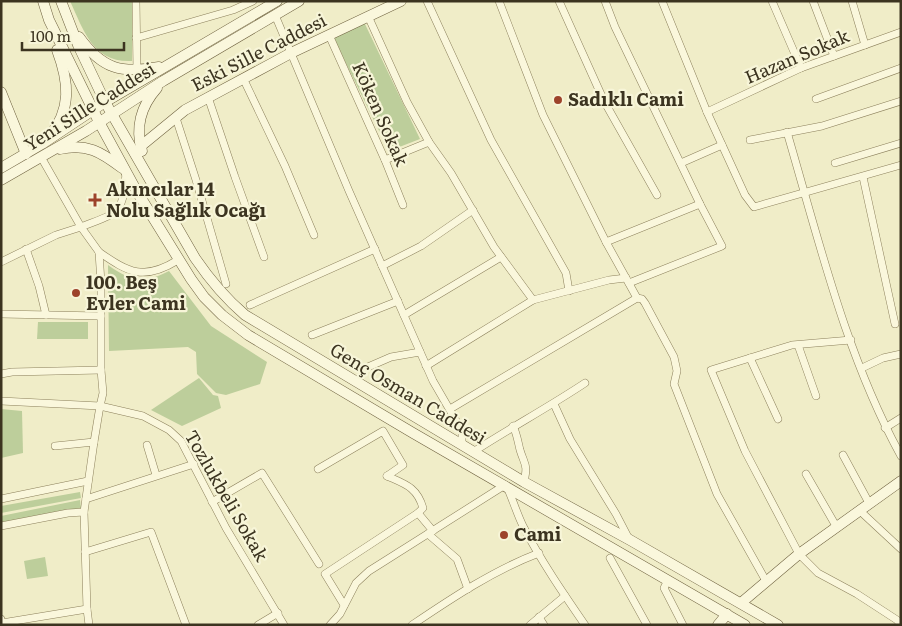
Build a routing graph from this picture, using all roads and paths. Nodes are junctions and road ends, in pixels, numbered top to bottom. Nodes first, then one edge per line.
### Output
1 (43, 1) edge
2 (61, 1) edge
3 (136, 1) edge
4 (253, 1) edge
5 (277, 1) edge
6 (299, 1) edge
7 (401, 1) edge
8 (427, 1) edge
9 (499, 1) edge
10 (559, 1) edge
11 (605, 1) edge
12 (662, 1) edge
13 (772, 1) edge
14 (813, 1) edge
15 (852, 1) edge
16 (275, 15) junction
17 (368, 16) junction
18 (49, 20) junction
19 (68, 22) junction
20 (901, 32) edge
21 (329, 36) junction
22 (136, 38) junction
23 (864, 45) junction
24 (291, 53) junction
25 (834, 56) junction
26 (167, 65) junction
27 (801, 68) junction
28 (901, 68) edge
29 (137, 71) junction
30 (243, 78) junction
31 (163, 81) junction
32 (1, 92) edge
33 (208, 97) junction
34 (816, 99) dead end
35 (901, 101) edge
36 (104, 102) junction
37 (93, 110) junction
38 (707, 112) junction
39 (112, 115) junction
40 (176, 118) junction
41 (99, 122) junction
42 (788, 132) junction
43 (750, 140) dead end
44 (429, 142) junction
45 (901, 143) edge
46 (42, 144) junction
47 (722, 145) junction
48 (141, 146) junction
49 (52, 151) junction
50 (26, 154) junction
51 (41, 157) junction
52 (385, 160) junction
53 (680, 163) junction
54 (835, 163) dead end
55 (901, 165) edge
56 (1, 168) edge
57 (126, 171) junction
58 (863, 177) junction
59 (1, 180) edge
60 (151, 181) junction
61 (805, 194) junction
62 (657, 195) dead end
63 (700, 204) junction
64 (403, 205) dead end
65 (473, 210) junction
66 (80, 227) junction
67 (314, 235) dead end
68 (606, 242) junction
69 (26, 249) junction
70 (375, 249) junction
71 (99, 252) junction
72 (264, 257) dead end
73 (501, 257) junction
74 (178, 260) junction
75 (1, 262) edge
76 (382, 266) junction
77 (628, 281) junction
78 (226, 284) dead end
79 (569, 291) junction
80 (637, 298) junction
81 (533, 300) junction
82 (398, 301) junction
83 (250, 305) dead end
84 (1, 314) edge
85 (46, 315) junction
86 (404, 315) junction
87 (101, 316) junction
88 (895, 324) dead end
89 (312, 335) dead end
90 (851, 340) junction
91 (798, 345) junction
92 (420, 352) junction
93 (901, 354) edge
94 (750, 358) junction
95 (426, 366) junction
96 (862, 368) junction
97 (100, 370) junction
98 (361, 370) dead end
99 (1, 374) edge
100 (585, 383) dead end
101 (816, 396) dead end
102 (1, 401) edge
103 (554, 404) junction
104 (100, 406) junction
105 (450, 409) junction
106 (901, 418) edge
107 (778, 419) dead end
108 (514, 426) junction
109 (885, 428) junction
110 (94, 442) junction
111 (146, 445) dead end
112 (462, 445) junction
113 (55, 446) dead end
114 (473, 452) junction
115 (843, 455) dead end
116 (901, 456) edge
117 (194, 464) junction
118 (318, 469) dead end
119 (806, 474) dead end
120 (156, 476) junction
121 (88, 481) junction
122 (901, 481) edge
123 (524, 482) junction
124 (506, 486) junction
125 (86, 498) junction
126 (1, 499) edge
127 (212, 502) junction
128 (869, 503) junction
129 (859, 510) junction
130 (84, 512) junction
131 (418, 514) junction
132 (1, 526) edge
133 (836, 526) junction
134 (431, 532) junction
135 (630, 540) junction
136 (901, 549) edge
137 (85, 552) junction
138 (539, 554) junction
139 (799, 554) junction
140 (610, 558) dead end
141 (319, 564) dead end
142 (668, 580) junction
143 (766, 581) junction
144 (468, 589) junction
145 (565, 596) junction
146 (741, 603) junction
147 (344, 605) junction
148 (87, 609) junction
149 (278, 613) junction
150 (727, 614) junction
151 (539, 618) junction
152 (2, 622) edge
153 (261, 624) edge
154 (413, 624) edge
155 (89, 625) edge
156 (186, 625) edge
157 (284, 625) edge
158 (330, 625) edge
159 (530, 625) edge
160 (544, 625) edge
161 (585, 625) edge
162 (647, 625) edge
163 (683, 625) edge
164 (718, 625) edge
165 (746, 625) edge
166 (778, 625) edge
167 (901, 625) edge

1 - 18 main road
2 - 19 main road
3 - 22 street
4 - 22 street
5 - 26 main road, Yeni Sille Caddesi
6 - 16 main road, Yeni Sille Caddesi
7 - 17 main road, Eski Sille Caddesi
8 - 79 street
9 - 68 street
10 - 62 street
11 - 53 street
12 - 38 street
13 - 27 street
14 - 25 street
15 - 23 street
16 - 24 street
16 - 31 main road, Yeni Sille Caddesi
17 - 21 main road, Eski Sille Caddesi
17 - 44 street
18 - 37 main road, Genç Osman Caddesi
18 - 46 main road
19 - 29 main road
19 - 36 main road, Genç Osman Caddesi
20 - 23 street, Hazan Sokak
21 - 24 main road, Eski Sille Caddesi
21 - 52 street, Köken Sokak
22 - 29 street
23 - 25 street, Hazan Sokak
24 - 30 main road, Eski Sille Caddesi
24 - 70 street
25 - 27 street, Hazan Sokak
26 - 29 main road
26 - 36 main road, Yeni Sille Caddesi
27 - 38 street, Hazan Sokak
28 - 34 street
30 - 33 main road, Eski Sille Caddesi
30 - 67 street
31 - 39 main road, Yeni Sille Caddesi
31 - 48 main road
32 - 50 main road
33 - 40 main road, Eski Sille Caddesi
33 - 72 street
35 - 42 street
36 - 37 main road, Yeni Sille Caddesi
36 - 39 main road, Genç Osman Caddesi
37 - 41 main road, Genç Osman Caddesi
37 - 46 main road, Yeni Sille Caddesi
38 - 47 street
39 - 41 main road, Yeni Sille Caddesi
39 - 60 main road, Genç Osman Caddesi
40 - 48 main road, Eski Sille Caddesi
40 - 78 street
41 - 49 main road, Yeni Sille Caddesi
41 - 57 main road, Genç Osman Caddesi
42 - 43 street
42 - 61 street
44 - 52 street
44 - 65 street
45 - 54 street
46 - 50 main road, Yeni Sille Caddesi
47 - 53 street
47 - 61 street
48 - 60 main road
49 - 51 main road, Yeni Sille Caddesi
49 - 57 main road
50 - 56 main road, Yeni Sille Caddesi
51 - 59 main road, Yeni Sille Caddesi
51 - 66 street
52 - 64 street, Köken Sokak
53 - 63 street
55 - 58 street
57 - 66 street
57 - 74 main road, Genç Osman Caddesi
58 - 61 street
58 - 88 street
60 - 112 main road, Genç Osman Caddesi
61 - 90 street
63 - 68 street
63 - 77 street
65 - 73 street
65 - 76 street
66 - 69 street
66 - 71 street
68 - 77 street
69 - 75 street
69 - 85 street
70 - 76 street
70 - 83 street
71 - 74 street
71 - 87 street
73 - 81 street
73 - 86 street
74 - 124 main road, Genç Osman Caddesi
76 - 82 street
77 - 79 street
77 - 80 street
79 - 81 street
80 - 105 street
80 - 143 street
81 - 95 street
82 - 86 street
82 - 89 street
84 - 85 street
85 - 87 street
86 - 92 street
87 - 97 street
90 - 91 street
90 - 96 street
91 - 94 street
91 - 101 street
92 - 95 street
92 - 98 street
93 - 96 street
94 - 107 street
94 - 139 street
95 - 105 street
96 - 109 street
97 - 99 street
97 - 104 street
100 - 103 street
102 - 104 street, Tozlukbeli Sokak
103 - 108 street
103 - 135 street
104 - 110 street
104 - 117 street, Tozlukbeli Sokak
105 - 112 street
106 - 109 street
108 - 114 street
108 - 123 street
109 - 116 street
110 - 113 street
110 - 121 street
111 - 120 street
112 - 114 main road, Genç Osman Caddesi
114 - 123 main road, Genç Osman Caddesi
115 - 128 street
117 - 120 street
117 - 127 street, Tozlukbeli Sokak
118 - 131 street
119 - 133 street
120 - 125 street
121 - 125 street
121 - 126 street
122 - 128 main road
123 - 135 main road, Genç Osman Caddesi
124 - 134 street
124 - 138 street
124 - 142 main road, Genç Osman Caddesi
125 - 130 street
127 - 141 street
127 - 149 street, Tozlukbeli Sokak
128 - 129 main road
129 - 133 main road
129 - 136 street
130 - 132 street
130 - 137 street
131 - 134 street
131 - 147 street
133 - 139 main road
134 - 144 street
134 - 147 street
135 - 146 main road, Genç Osman Caddesi
137 - 148 street
137 - 156 street
138 - 144 street
138 - 145 street
139 - 143 main road
139 - 167 street
140 - 162 street
142 - 150 main road, Genç Osman Caddesi
142 - 163 street
143 - 146 main road
144 - 154 street
145 - 151 street
145 - 161 street
146 - 166 main road, Genç Osman Caddesi
147 - 158 street
148 - 152 street
148 - 155 street
149 - 153 street
149 - 157 street, Tozlukbeli Sokak
150 - 164 main road
150 - 165 main road, Genç Osman Caddesi
151 - 159 street
151 - 160 street

